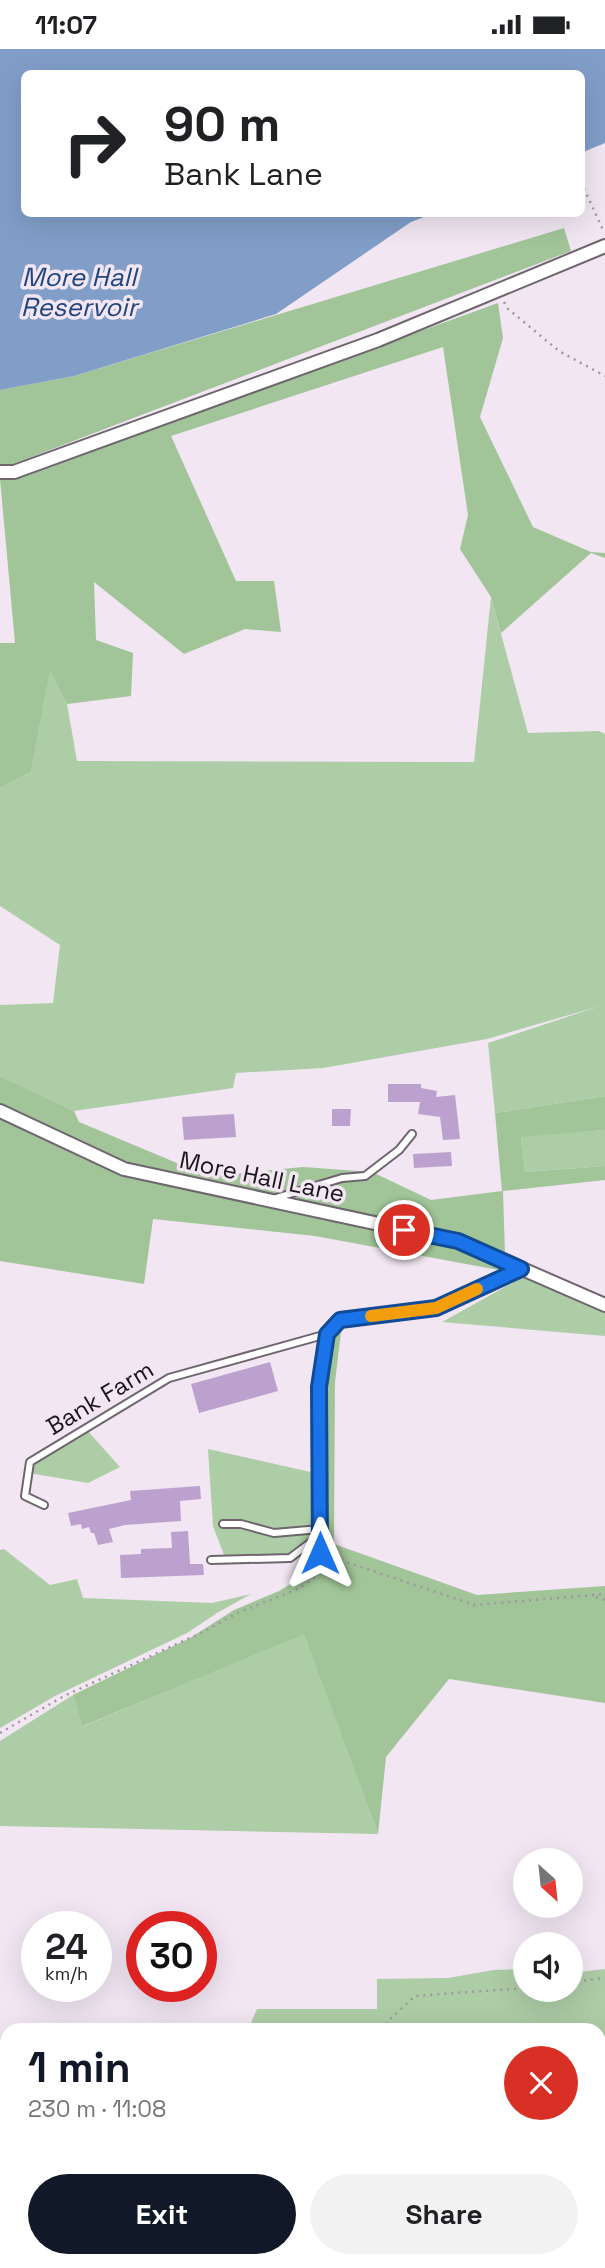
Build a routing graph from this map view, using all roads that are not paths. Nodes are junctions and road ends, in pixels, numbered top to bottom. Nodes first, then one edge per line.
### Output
1 (605, 246) edge
2 (0, 472) edge
3 (0, 1111) edge
4 (412, 1134) dead end
5 (269, 1200) junction
6 (521, 1269) junction
7 (605, 1305) edge
8 (327, 1334) junction
9 (44, 1505) dead end
10 (223, 1524) dead end
11 (320, 1533) junction
12 (320, 1553) road end
13 (211, 1560) dead end

1 - 2 street
3 - 5 street, More Hall Lane
4 - 5 lane
5 - 6 street, More Hall Lane
6 - 7 street, More Hall Lane
6 - 8 street
8 - 9 lane, Bank Farm
8 - 11 street
10 - 11 lane
11 - 12 street
11 - 13 lane

